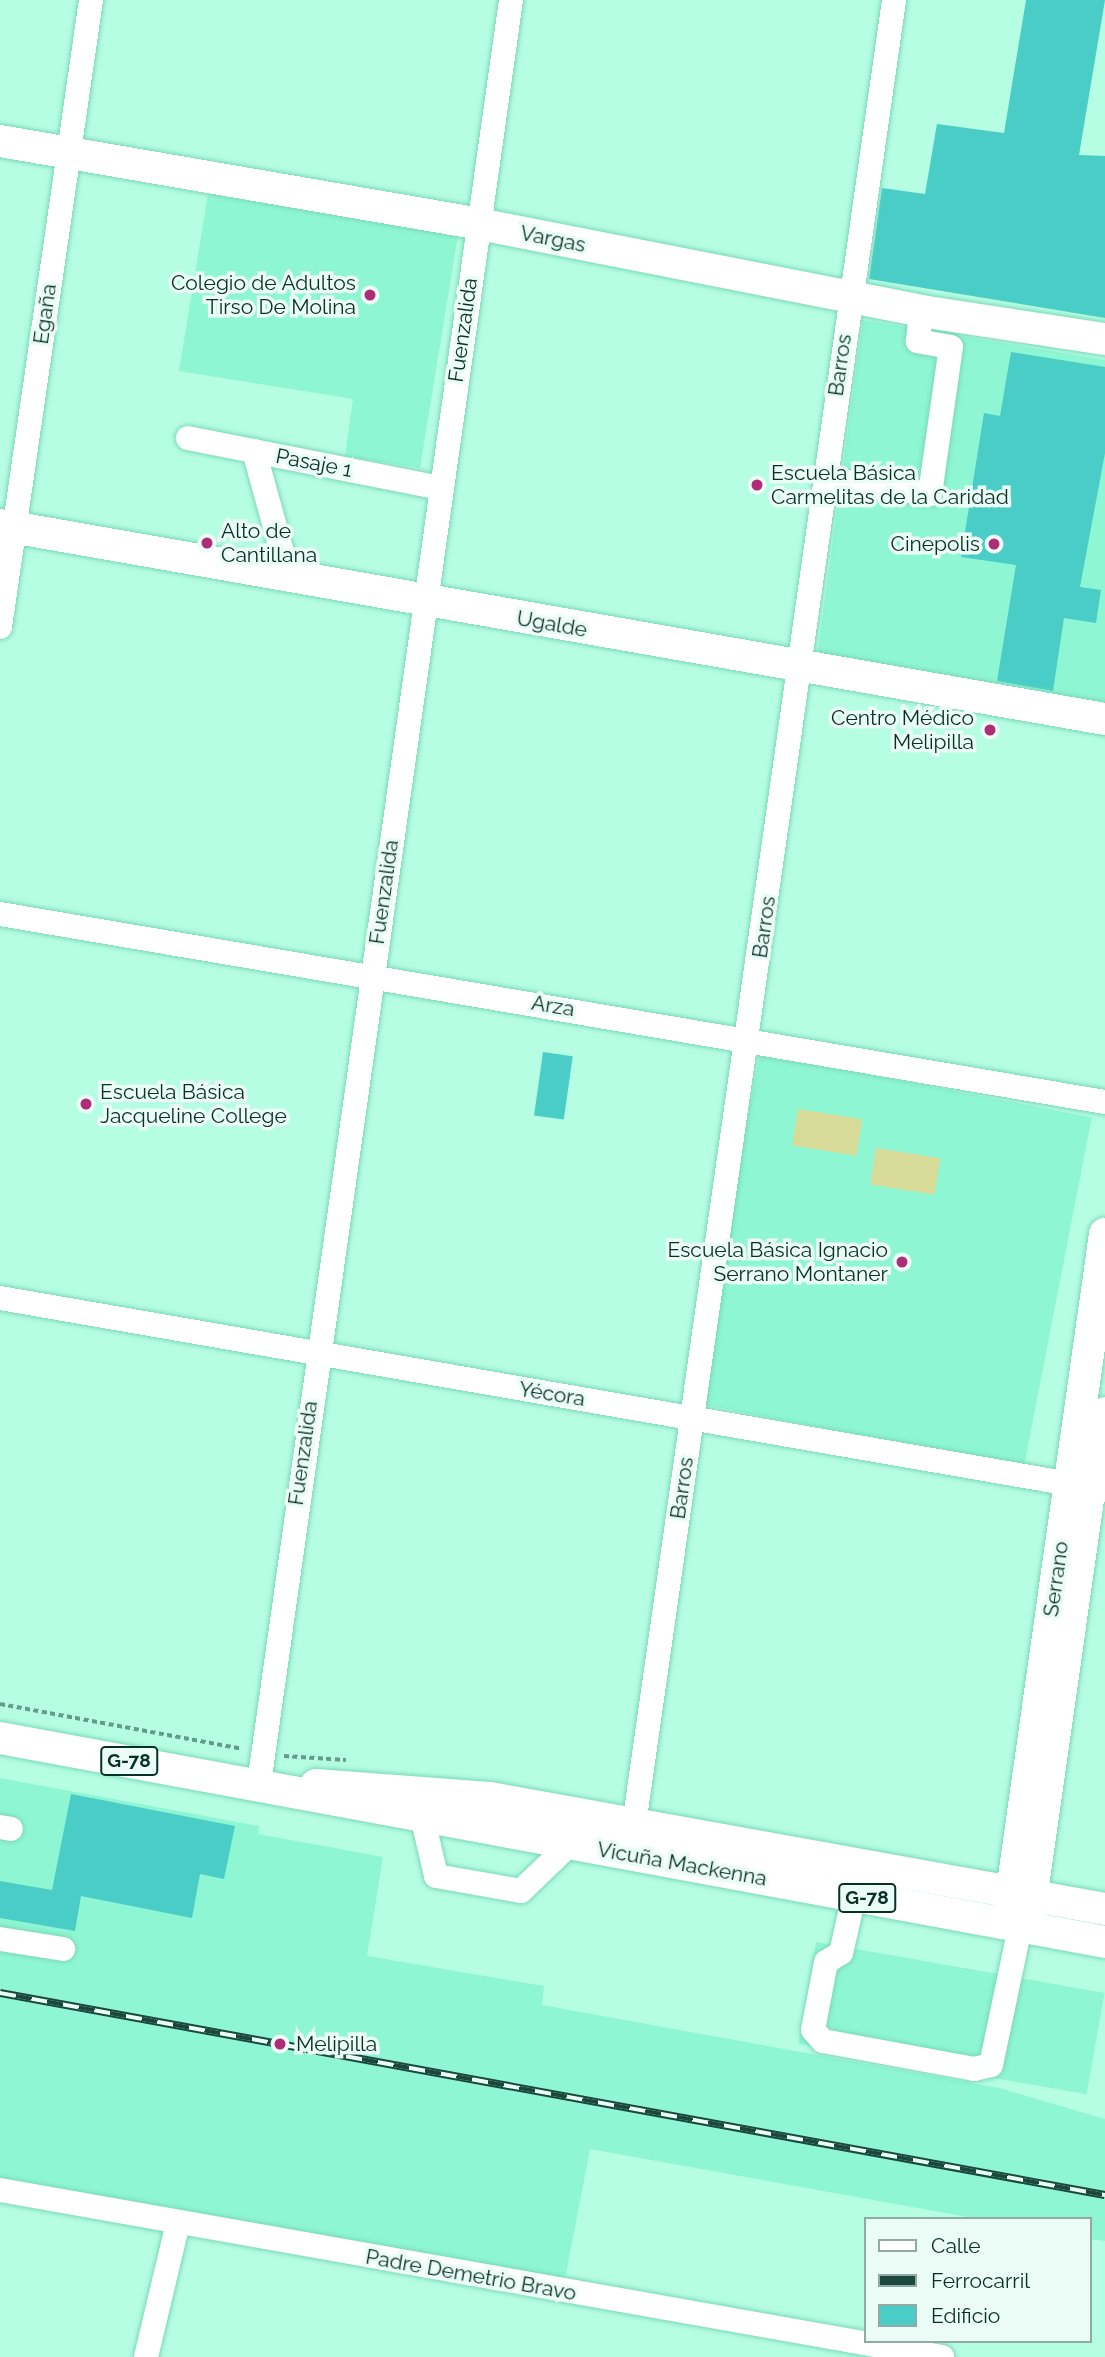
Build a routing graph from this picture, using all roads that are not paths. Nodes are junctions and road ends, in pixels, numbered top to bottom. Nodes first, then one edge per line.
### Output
1 (91, 0) edge
2 (511, 0) edge
3 (894, 0) edge
4 (0, 141) edge
5 (68, 153) junction
6 (478, 224) junction
7 (851, 297) junction
8 (921, 312) junction
9 (1105, 339) edge
10 (188, 438) dead end
11 (254, 451) junction
12 (825, 479) junction
13 (440, 488) junction
14 (7, 526) edge
15 (289, 577) junction
16 (424, 601) junction
17 (0, 627) edge
18 (799, 667) junction
19 (1105, 719) edge
20 (0, 914) edge
21 (372, 978) junction
22 (749, 1038) junction
23 (1105, 1102) edge
24 (1105, 1234) edge
25 (0, 1298) edge
26 (317, 1355) junction
27 (1105, 1409) edge
28 (693, 1418) junction
29 (1089, 1487) edge
30 (0, 1738) edge
31 (259, 1784) junction
32 (423, 1820) junction
33 (632, 1839) junction
34 (570, 1844) junction
35 (1024, 1895) junction
36 (854, 1896) junction
37 (1105, 1909) edge
38 (1020, 1927) junction
39 (0, 1939) edge
40 (1105, 1942) edge
41 (64, 1949) dead end
42 (0, 2190) edge
43 (178, 2223) junction
44 (146, 2357) edge
45 (942, 2357) edge

1 - 5 street, Egaña
2 - 6 street, Fuenzalida
3 - 7 street, Barros
4 - 5 main road, Vargas
5 - 6 main road, Vargas
5 - 14 street, Egaña
6 - 7 main road, Vargas
6 - 13 street, Fuenzalida
7 - 8 main road, Vargas
7 - 12 street, Barros
8 - 9 main road, Vargas
8 - 12 street
10 - 11 street, Pasaje 1
11 - 13 street, Pasaje 1
11 - 15 street
12 - 18 street, Barros
13 - 16 street, Fuenzalida
14 - 15 main road, Ugalde
14 - 17 street, Egaña
15 - 16 main road, Ugalde
16 - 18 main road, Ugalde
16 - 21 street, Fuenzalida
18 - 19 main road, Ugalde
18 - 22 street, Barros
20 - 21 street, Arza
21 - 22 street, Arza
21 - 26 street, Fuenzalida
22 - 23 street, Arza
22 - 28 street, Barros
24 - 29 main road, Serrano
25 - 26 street, Yécora
26 - 28 street, Yécora
26 - 31 street, Fuenzalida
27 - 29 street, Serrano
28 - 29 street, Yécora
28 - 33 street, Barros
29 - 35 main road, Serrano
30 - 31 main road, Vicuña Mackenna / G-78
31 - 32 main road, Vicuña Mackenna / G-78
31 - 33 main road, Vicuña Mackenna / G-78
32 - 34 main road, Vicuña Mackenna / G-78
32 - 34 street
33 - 34 main road, Vicuña Mackenna / G-78
33 - 35 main road, Vicuña Mackenna / G-78
33 - 36 main road, Vicuña Mackenna / G-78
35 - 37 main road, Vicuña Mackenna / G-78
35 - 38 main road, Serrano
36 - 38 main road, Vicuña Mackenna / G-78
36 - 38 street
38 - 40 main road, Vicuña Mackenna / G-78
39 - 41 street
42 - 43 street, Padre Demetrio Bravo
43 - 44 street
43 - 45 street, Padre Demetrio Bravo

